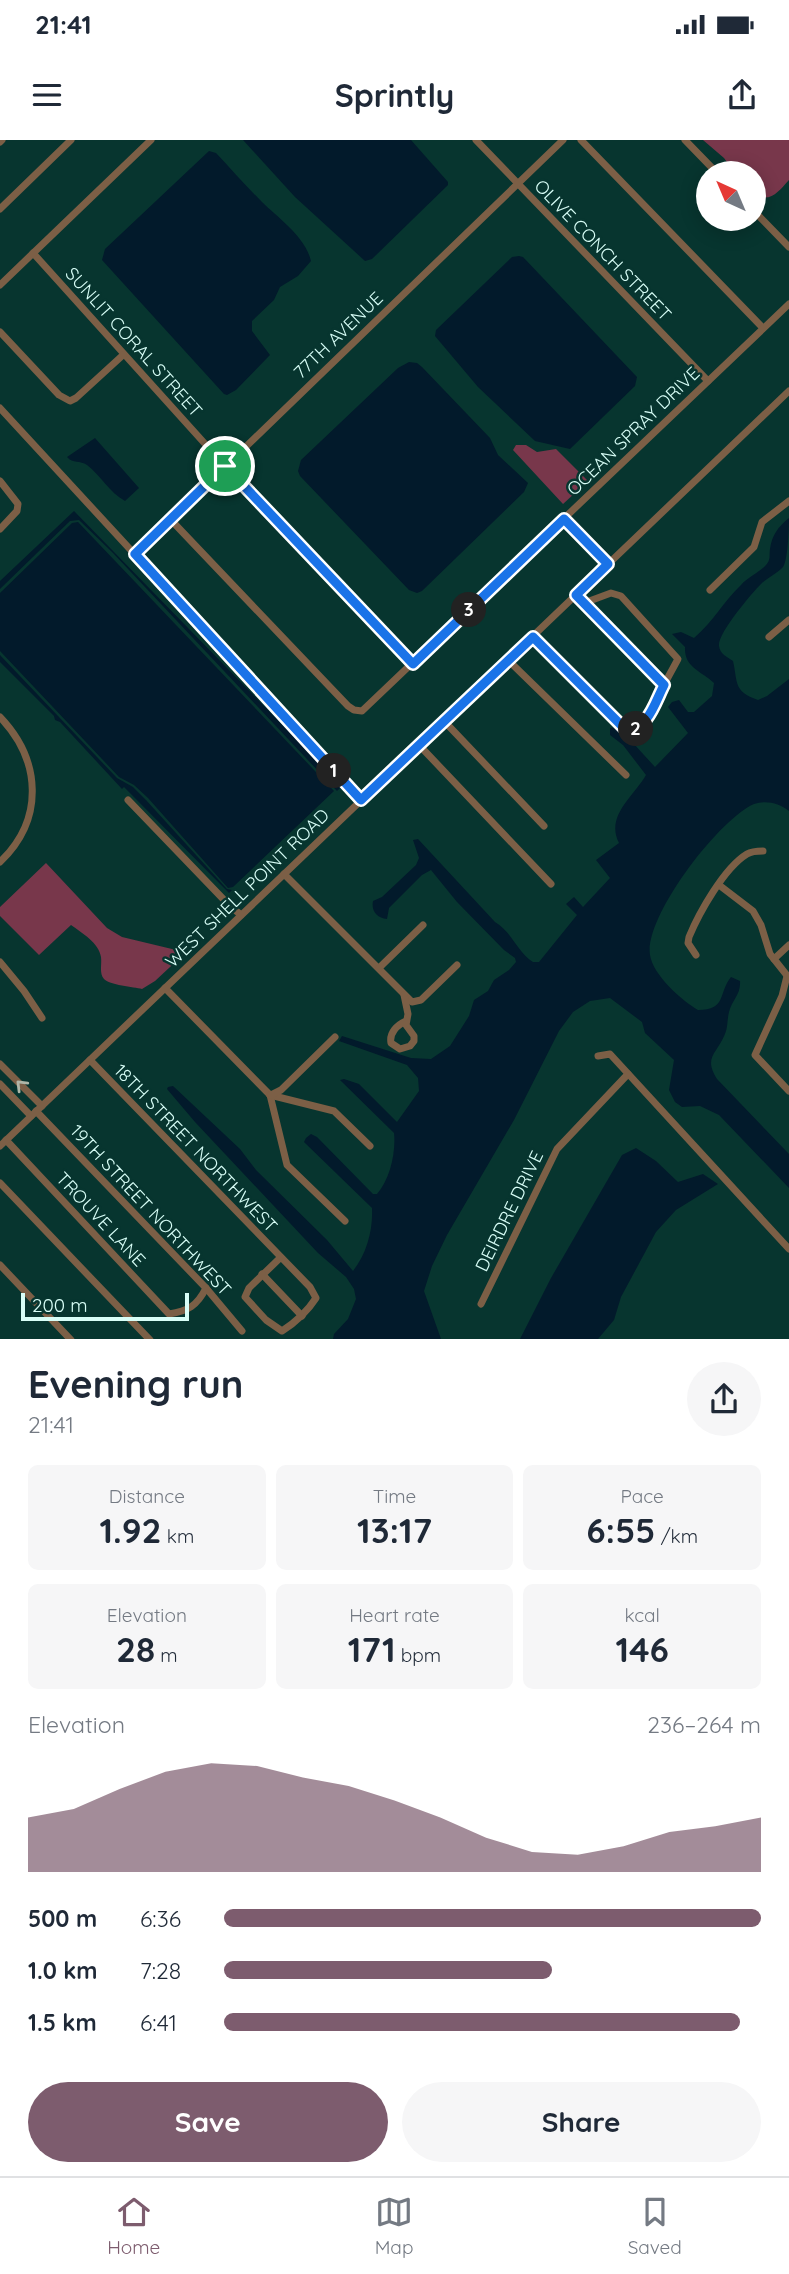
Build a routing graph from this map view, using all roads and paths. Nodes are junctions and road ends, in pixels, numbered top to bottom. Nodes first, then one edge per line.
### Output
1 (71, 140) edge
2 (151, 140) edge
3 (476, 140) edge
4 (563, 140) edge
5 (581, 140) edge
6 (685, 140) edge
7 (705, 161) edge
8 (517, 183) junction
9 (0, 209) edge
10 (766, 223) edge
11 (789, 247) edge
12 (33, 253) junction
13 (0, 285) edge
14 (789, 304) edge
15 (763, 328) junction
16 (0, 332) edge
17 (123, 355) junction
18 (708, 381) junction
19 (789, 391) edge
20 (0, 408) edge
21 (225, 466) junction
22 (0, 481) edge
23 (789, 501) edge
24 (564, 519) junction
25 (171, 520) junction
26 (0, 529) edge
27 (135, 554) junction
28 (608, 564) junction
29 (710, 590) dead end
30 (576, 595) junction
31 (584, 603) junction
32 (789, 620) edge
33 (533, 637) junction
34 (769, 637) dead end
35 (508, 660) junction
36 (413, 664) junction
37 (664, 685) junction
38 (0, 717) edge
39 (444, 721) junction
40 (419, 745) junction
41 (626, 775) dead end
42 (128, 800) dead end
43 (361, 800) junction
44 (544, 826) dead end
45 (763, 851) dead end
46 (0, 862) edge
47 (284, 874) junction
48 (551, 884) dead end
49 (719, 885) junction
50 (241, 915) junction
51 (423, 925) dead end
52 (789, 945) edge
53 (696, 955) dead end
54 (774, 959) junction
55 (0, 962) edge
56 (457, 965) dead end
57 (379, 968) junction
58 (788, 977) edge
59 (165, 988) junction
60 (404, 995) junction
61 (41, 1018) dead end
62 (406, 1021) junction
63 (334, 1037) dead end
64 (598, 1056) dead end
65 (90, 1060) junction
66 (0, 1065) edge
67 (628, 1074) junction
68 (0, 1084) edge
69 (789, 1091) edge
70 (270, 1096) junction
71 (36, 1111) junction
72 (3, 1143) edge
73 (370, 1146) dead end
74 (0, 1183) edge
75 (345, 1221) dead end
76 (789, 1249) edge
77 (280, 1258) junction
78 (0, 1265) edge
79 (262, 1275) junction
80 (206, 1288) junction
81 (481, 1304) dead end
82 (302, 1316) junction
83 (242, 1331) dead end
84 (71, 1339) edge
85 (150, 1339) edge

1 - 9 street
2 - 12 street
3 - 8 street, OLIVE CONCH STREET
4 - 8 street, 77TH AVENUE
5 - 15 street
6 - 7 street
8 - 18 street, OLIVE CONCH STREET
8 - 21 street, 77TH AVENUE
10 - 11 street
12 - 13 street
12 - 17 street, SUNLIT CORAL STREET
14 - 15 street, OCEAN SPRAY DRIVE
15 - 18 street, OCEAN SPRAY DRIVE
16 - 17 street
17 - 21 street, SUNLIT CORAL STREET
18 - 24 street, OCEAN SPRAY DRIVE
19 - 28 street, WEST SHELL POINT ROAD
20 - 27 street
21 - 25 street, 77TH AVENUE
21 - 36 street, SUNLIT CORAL STREET
22 - 26 street
23 - 29 street
24 - 28 street
24 - 36 street, OCEAN SPRAY DRIVE
25 - 27 street, 77TH AVENUE
25 - 36 street, OCEAN SPRAY DRIVE
27 - 43 street
28 - 30 street, WEST SHELL POINT ROAD
30 - 31 street
30 - 33 street, WEST SHELL POINT ROAD
31 - 37 street
31 - 37 street
32 - 34 street
33 - 35 street, WEST SHELL POINT ROAD
33 - 37 street
35 - 39 street, WEST SHELL POINT ROAD
35 - 41 street
38 - 46 street
39 - 40 street, WEST SHELL POINT ROAD
39 - 44 street
40 - 43 street, WEST SHELL POINT ROAD
40 - 48 street
42 - 50 street
43 - 47 street, WEST SHELL POINT ROAD
45 - 49 street
47 - 50 street, WEST SHELL POINT ROAD
47 - 57 street
49 - 53 street
49 - 54 street
50 - 59 street, WEST SHELL POINT ROAD
51 - 57 street
52 - 54 street
54 - 58 street
55 - 61 street
56 - 60 street
57 - 60 street
58 - 69 street
59 - 65 street, WEST SHELL POINT ROAD
59 - 70 street
60 - 62 street
62 - 62 street
63 - 70 street
64 - 67 street
65 - 71 street, WEST SHELL POINT ROAD
65 - 77 street, 18TH STREET NORTHWEST
71 -> 66 street
67 - 76 street
67 - 81 street, DEIRDRE DRIVE
68 - 71 street
70 - 73 street
70 - 75 street
71 - 72 street, WEST SHELL POINT ROAD
71 - 80 street, 19TH STREET NORTHWEST
72 - 80 street, TROUVE LANE
74 - 85 street
77 - 79 street
77 - 82 street, 18TH STREET NORTHWEST
78 - 84 street
79 - 82 street
79 - 82 street
80 - 83 street, 19TH STREET NORTHWEST

